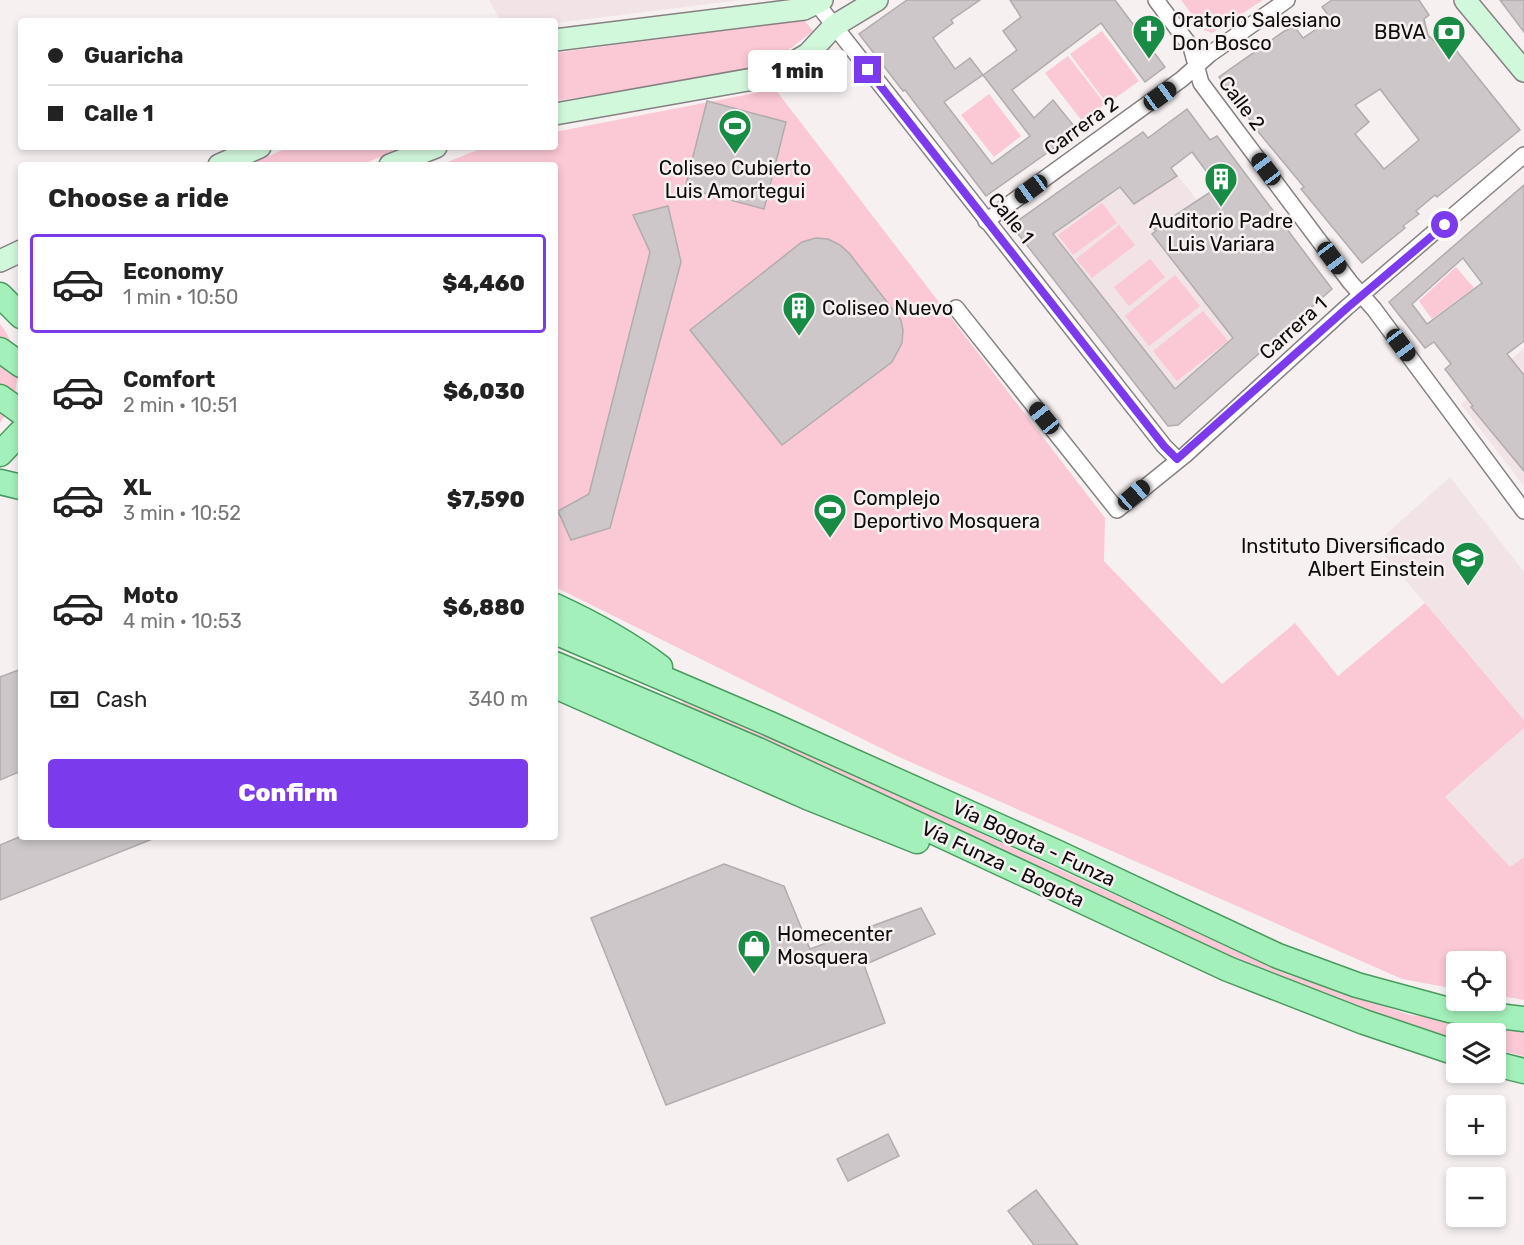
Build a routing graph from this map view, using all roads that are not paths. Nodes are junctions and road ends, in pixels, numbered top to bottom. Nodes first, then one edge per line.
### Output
1 (877, 0) edge
2 (1156, 0) edge
3 (1287, 0) edge
4 (1465, 0) edge
5 (818, 1) edge
6 (834, 26) junction
7 (558, 40) edge
8 (1195, 66) junction
9 (1524, 71) edge
10 (558, 113) edge
11 (253, 150) edge
12 (428, 150) edge
13 (1524, 155) edge
14 (226, 162) edge
15 (398, 162) edge
16 (986, 221) junction
17 (18, 252) edge
18 (0, 261) edge
19 (0, 295) edge
20 (1361, 296) junction
21 (956, 308) dead end
22 (18, 313) edge
23 (0, 350) edge
24 (18, 363) edge
25 (0, 397) edge
26 (18, 410) edge
27 (18, 435) edge
28 (0, 453) edge
29 (1177, 459) junction
30 (0, 482) edge
31 (18, 486) edge
32 (1524, 511) edge
33 (558, 607) edge
34 (558, 633) edge
35 (558, 665) edge
36 (558, 687) edge
37 (690, 690) junction
38 (1067, 894) junction
39 (1524, 1018) edge
40 (1446, 1050) edge
41 (1506, 1066) edge
42 (1524, 1071) edge

1 - 6 main road
2 - 8 street, Calle 2
3 - 8 street, Carrera 2
4 - 9 main road
5 - 6 street, Calle 1
5 - 7 main road
6 - 10 main road
6 - 16 street, Calle 1
8 - 16 street, Carrera 2
8 - 20 street, Calle 2
11 - 14 main road
12 - 15 main road
13 - 20 street, Carrera 1
16 - 29 street, Calle 1
17 - 18 main road
19 - 22 main road
20 - 29 street, Carrera 1
20 - 32 street, Calle 2
21 - 29 street, Carrera 1
23 - 24 main road
25 - 26 main road
27 - 28 main road
30 - 31 main road
33 - 37 main road
34 - 37 main road, Vía Bogota - Funza
35 - 38 main road, Vía Funza - Bogota
36 - 38 main road
37 - 39 main road, Vía Bogota - Funza
38 - 40 main road, Vía Funza - Bogota
41 - 42 main road

